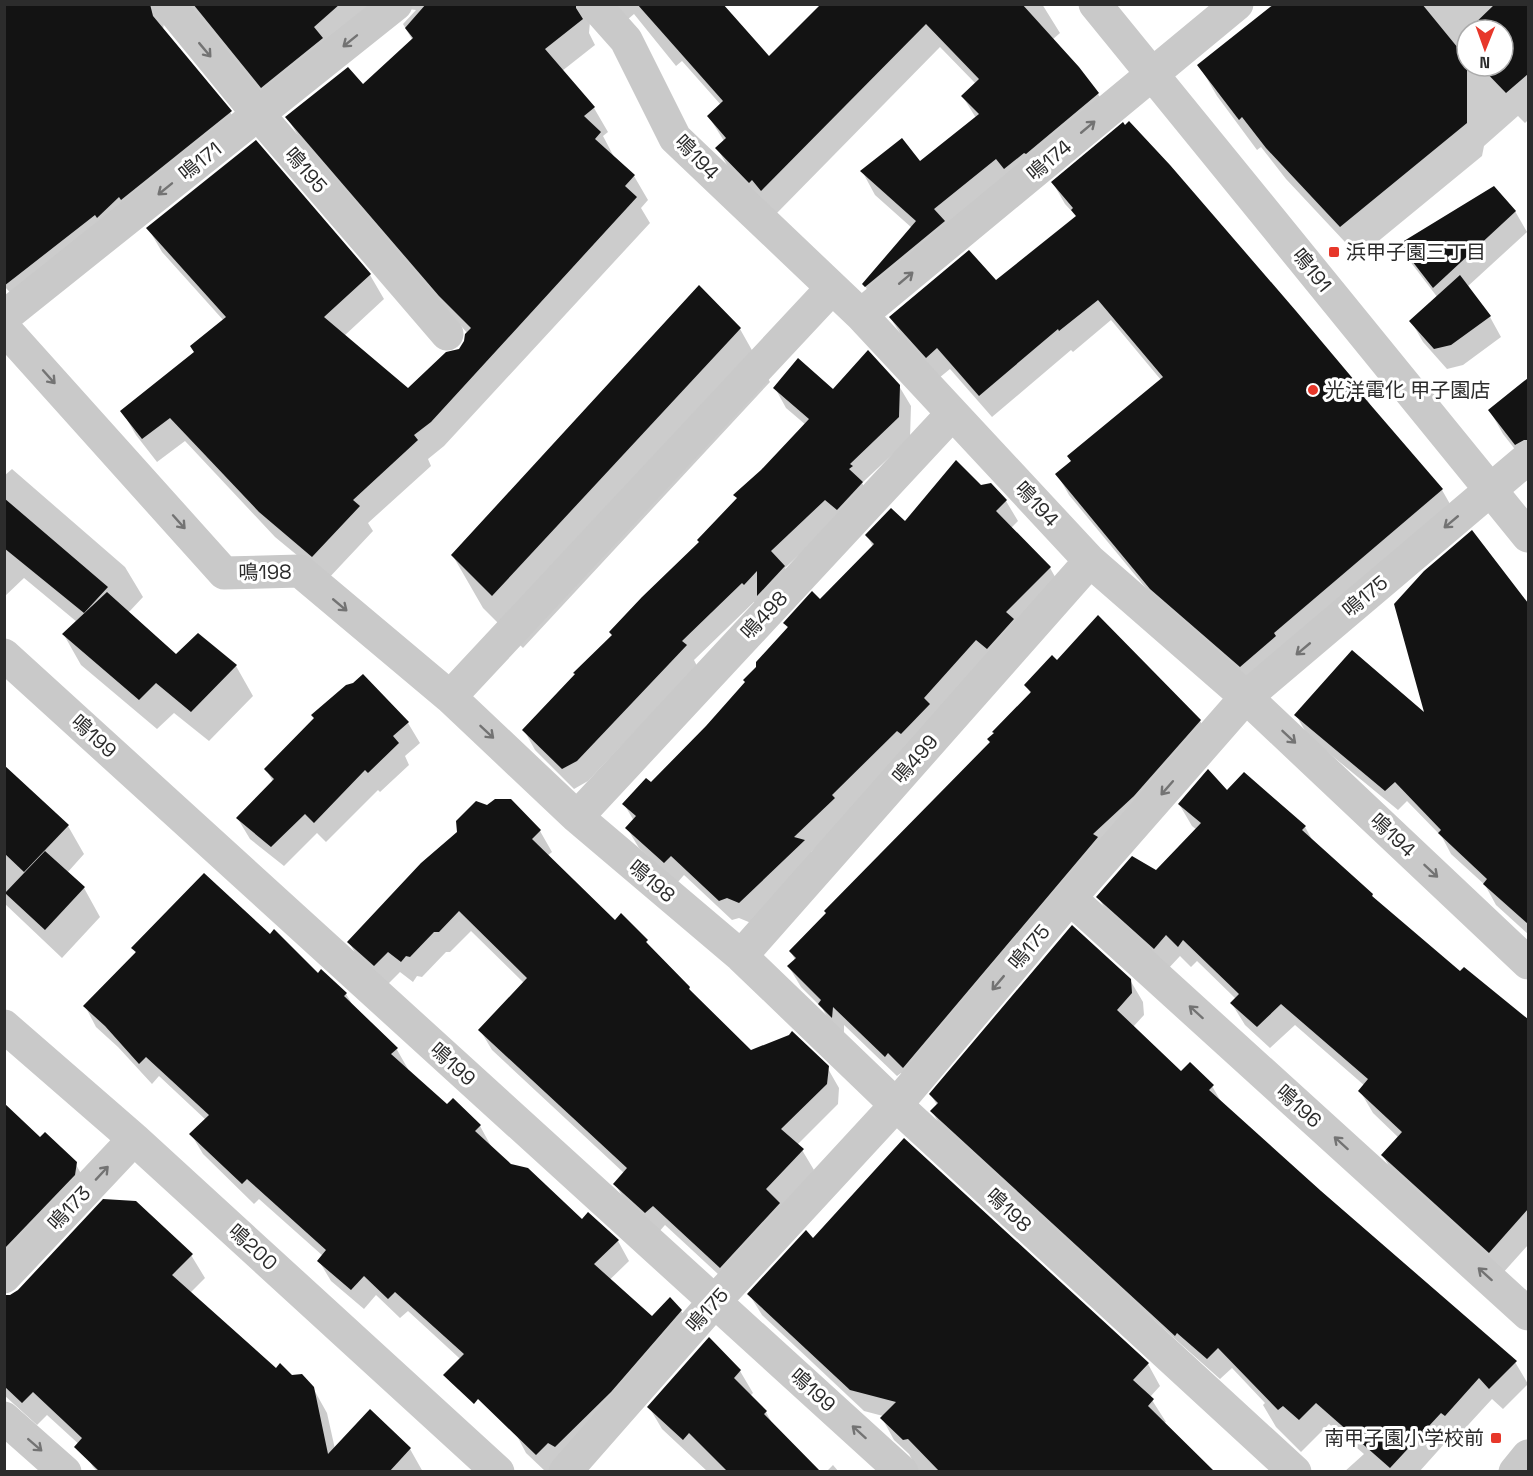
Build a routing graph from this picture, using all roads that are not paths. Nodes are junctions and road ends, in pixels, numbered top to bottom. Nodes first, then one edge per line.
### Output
1 (168, 4) edge
2 (396, 4) edge
3 (594, 4) edge
4 (1095, 4) edge
5 (1237, 4) edge
6 (1153, 74) junction
7 (258, 114) junction
8 (832, 288) junction
9 (861, 315) junction
10 (6, 330) edge
11 (447, 333) dead end
12 (952, 414) junction
13 (1528, 458) edge
14 (1490, 489) junction
15 (1528, 536) edge
16 (1090, 561) junction
17 (4, 655) edge
18 (450, 697) junction
19 (1246, 697) junction
20 (576, 817) junction
21 (1070, 898) junction
22 (741, 956) junction
23 (1528, 963) edge
24 (4, 1026) edge
25 (896, 1105) junction
26 (134, 1139) junction
27 (4, 1277) edge
28 (715, 1301) junction
29 (1528, 1314) edge
30 (4, 1418) edge
31 (1528, 1456) edge
32 (65, 1472) edge
33 (498, 1472) edge
34 (565, 1472) edge
35 (902, 1472) edge
36 (1295, 1472) edge
37 (1515, 1472) edge

1 -> 7 street, 鳴195
2 -> 7 street, 鳴171
3 - 8 street, 鳴194
4 - 6 street, 鳴191
5 - 6 street, 鳴174
9 -> 6 street, 鳴174
6 - 14 street, 鳴191
7 -> 10 street, 鳴171
7 - 11 street, 鳴195
8 - 9 street, 鳴194
8 - 18 street
9 - 12 street, 鳴194
10 -> 18 street, 鳴198
12 - 16 street, 鳴194
12 - 20 street, 鳴498
13 - 14 street, 鳴175
14 - 15 street, 鳴191
14 -> 19 street, 鳴175
16 - 19 street, 鳴194
16 - 22 street, 鳴499
17 - 28 street, 鳴199
18 -> 20 street, 鳴198
19 -> 21 street, 鳴175
19 -> 23 street, 鳴194
20 - 22 street, 鳴198
21 -> 25 street, 鳴175
29 -> 21 street, 鳴196
22 - 25 street, 鳴198
24 - 26 street, 鳴200
25 - 28 street, 鳴175
25 - 36 street, 鳴198
27 -> 26 street, 鳴173
26 - 33 street, 鳴200
28 - 34 street, 鳴175
35 -> 28 street, 鳴199
30 -> 32 street
31 - 37 street

